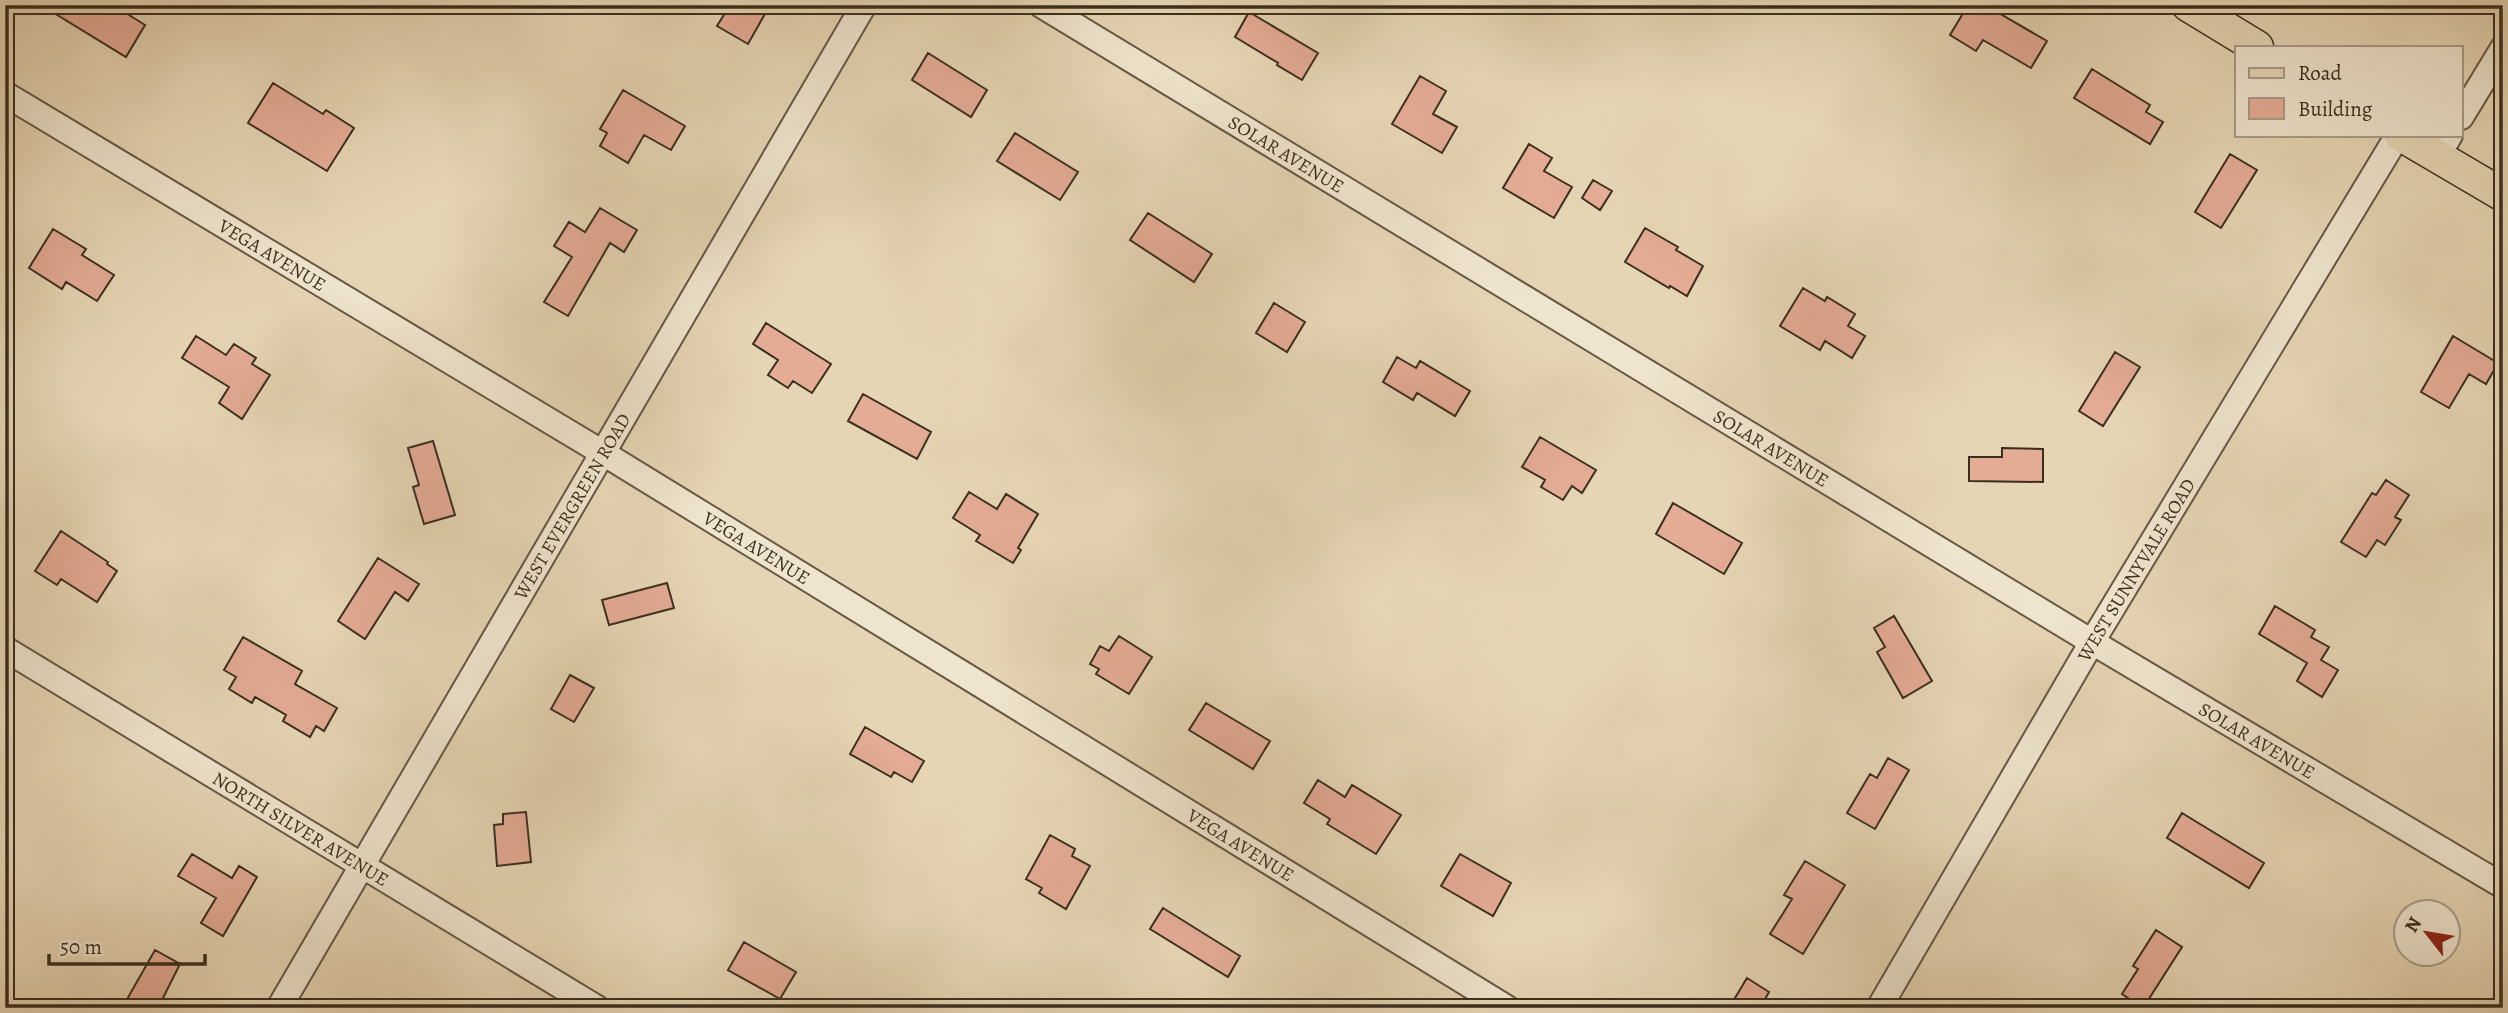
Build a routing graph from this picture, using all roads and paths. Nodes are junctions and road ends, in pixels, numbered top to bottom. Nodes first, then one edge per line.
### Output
1 (863, 5) edge
2 (1041, 5) edge
3 (2188, 5) edge
4 (2255, 46) edge
5 (2503, 48) edge
6 (5, 94) edge
7 (2462, 115) edge
8 (2399, 136) edge
9 (2404, 136) edge
10 (2444, 145) edge
11 (2503, 195) edge
12 (603, 453) junction
13 (2092, 642) junction
14 (5, 649) edge
15 (364, 864) junction
16 (2503, 887) edge
17 (279, 1008) edge
18 (597, 1008) edge
19 (1507, 1008) edge
20 (1879, 1008) edge

1 - 12 street, WEST EVERGREEN ROAD
2 - 13 street, SOLAR AVENUE
3 - 4 main road
5 - 7 street
6 - 12 street, VEGA AVENUE
8 - 13 street, WEST SUNNYVALE ROAD
9 - 10 main road
10 - 11 main road
12 - 15 street, WEST EVERGREEN ROAD
12 - 19 street, VEGA AVENUE
13 - 16 street, SOLAR AVENUE
13 - 20 street, WEST SUNNYVALE ROAD
14 - 15 street, NORTH SILVER AVENUE
15 - 17 street, WEST EVERGREEN ROAD
15 - 18 street, NORTH SILVER AVENUE

